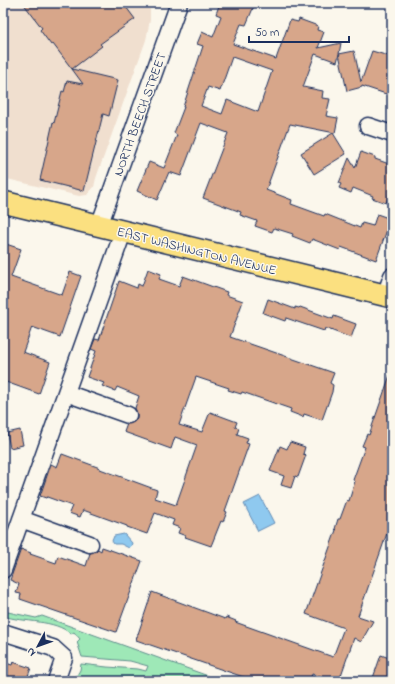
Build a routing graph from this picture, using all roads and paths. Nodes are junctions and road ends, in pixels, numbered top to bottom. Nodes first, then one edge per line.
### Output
1 (179, 3) edge
2 (368, 126) dead end
3 (392, 134) edge
4 (3, 202) edge
5 (99, 226) junction
6 (123, 232) junction
7 (392, 276) edge
8 (388, 296) edge
9 (66, 393) junction
10 (128, 415) dead end
11 (21, 519) junction
12 (90, 544) dead end
13 (3, 570) edge
14 (3, 632) edge
15 (56, 681) edge

1 - 5 street, NORTH BEECH STREET
2 - 3 street
4 - 5 main road, EAST WASHINGTON AVENUE
5 - 6 main road, EAST WASHINGTON AVENUE
6 - 8 main road, EAST WASHINGTON AVENUE
6 - 9 street
7 - 8 street
9 - 10 street
9 - 11 street
11 - 12 street
11 - 13 street
14 - 15 street

